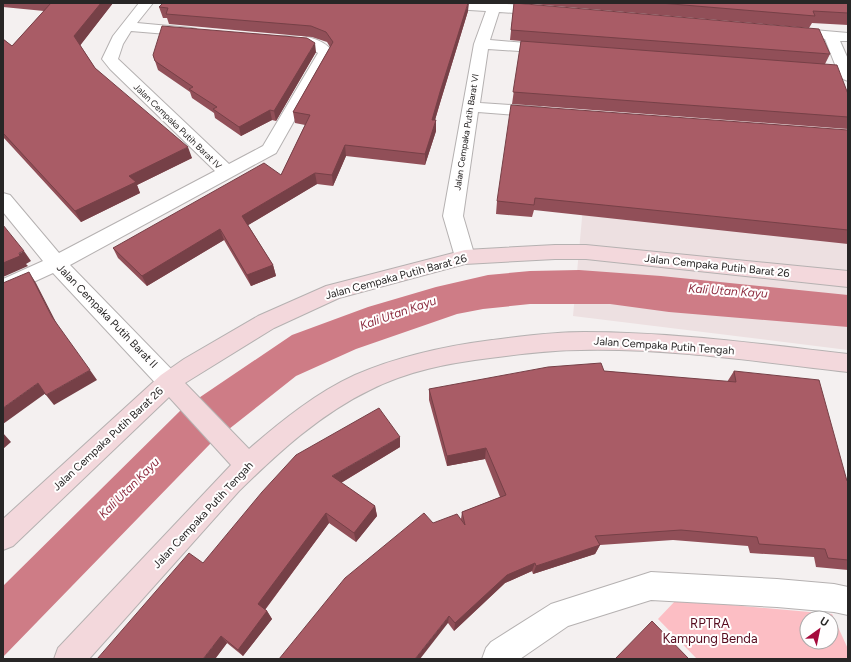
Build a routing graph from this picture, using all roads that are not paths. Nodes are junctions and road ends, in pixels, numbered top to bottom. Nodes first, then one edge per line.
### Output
1 (146, 3) edge
2 (419, 3) edge
3 (494, 7) junction
4 (555, 12) edge
5 (127, 26) junction
6 (775, 31) edge
7 (203, 33) edge
8 (830, 35) junction
9 (848, 36) edge
10 (273, 39) edge
11 (481, 44) junction
12 (565, 50) edge
13 (799, 69) edge
14 (847, 74) edge
15 (470, 107) junction
16 (552, 113) edge
17 (227, 172) junction
18 (3, 199) edge
19 (465, 257) junction
20 (56, 263) junction
21 (848, 279) edge
22 (3, 288) edge
23 (848, 363) edge
24 (174, 386) junction
25 (248, 465) junction
26 (3, 537) edge
27 (848, 601) edge
28 (69, 659) edge
29 (497, 659) edge

1 - 5 street, Jalan Cempaka Putih Barat IV
2 - 3 street
3 - 4 street
3 - 11 street, Jalan Cempaka Putih Barat VI
5 - 7 street
5 - 17 street, Jalan Cempaka Putih Barat IV
6 - 8 street
8 - 9 street
8 - 14 street
10 - 17 street
11 - 12 street
11 - 15 street, Jalan Cempaka Putih Barat VI
13 - 14 street
15 - 16 street
15 - 19 street, Jalan Cempaka Putih Barat VI
17 - 20 street, Jalan Cempaka Putih Barat IV
18 - 20 street, Jalan Cempaka Putih Barat II
19 - 21 street, Jalan Cempaka Putih Barat 26
19 - 24 street, Jalan Cempaka Putih Barat 26
20 - 22 street, Jalan Cempaka Putih Barat IV
20 - 24 street, Jalan Cempaka Putih Barat II
23 - 25 street, Jalan Cempaka Putih Tengah
24 - 25 street, Jalan Cempaka Putih Barat II
24 - 26 street, Jalan Cempaka Putih Barat 26
25 - 28 street, Jalan Cempaka Putih Tengah
27 - 29 street

